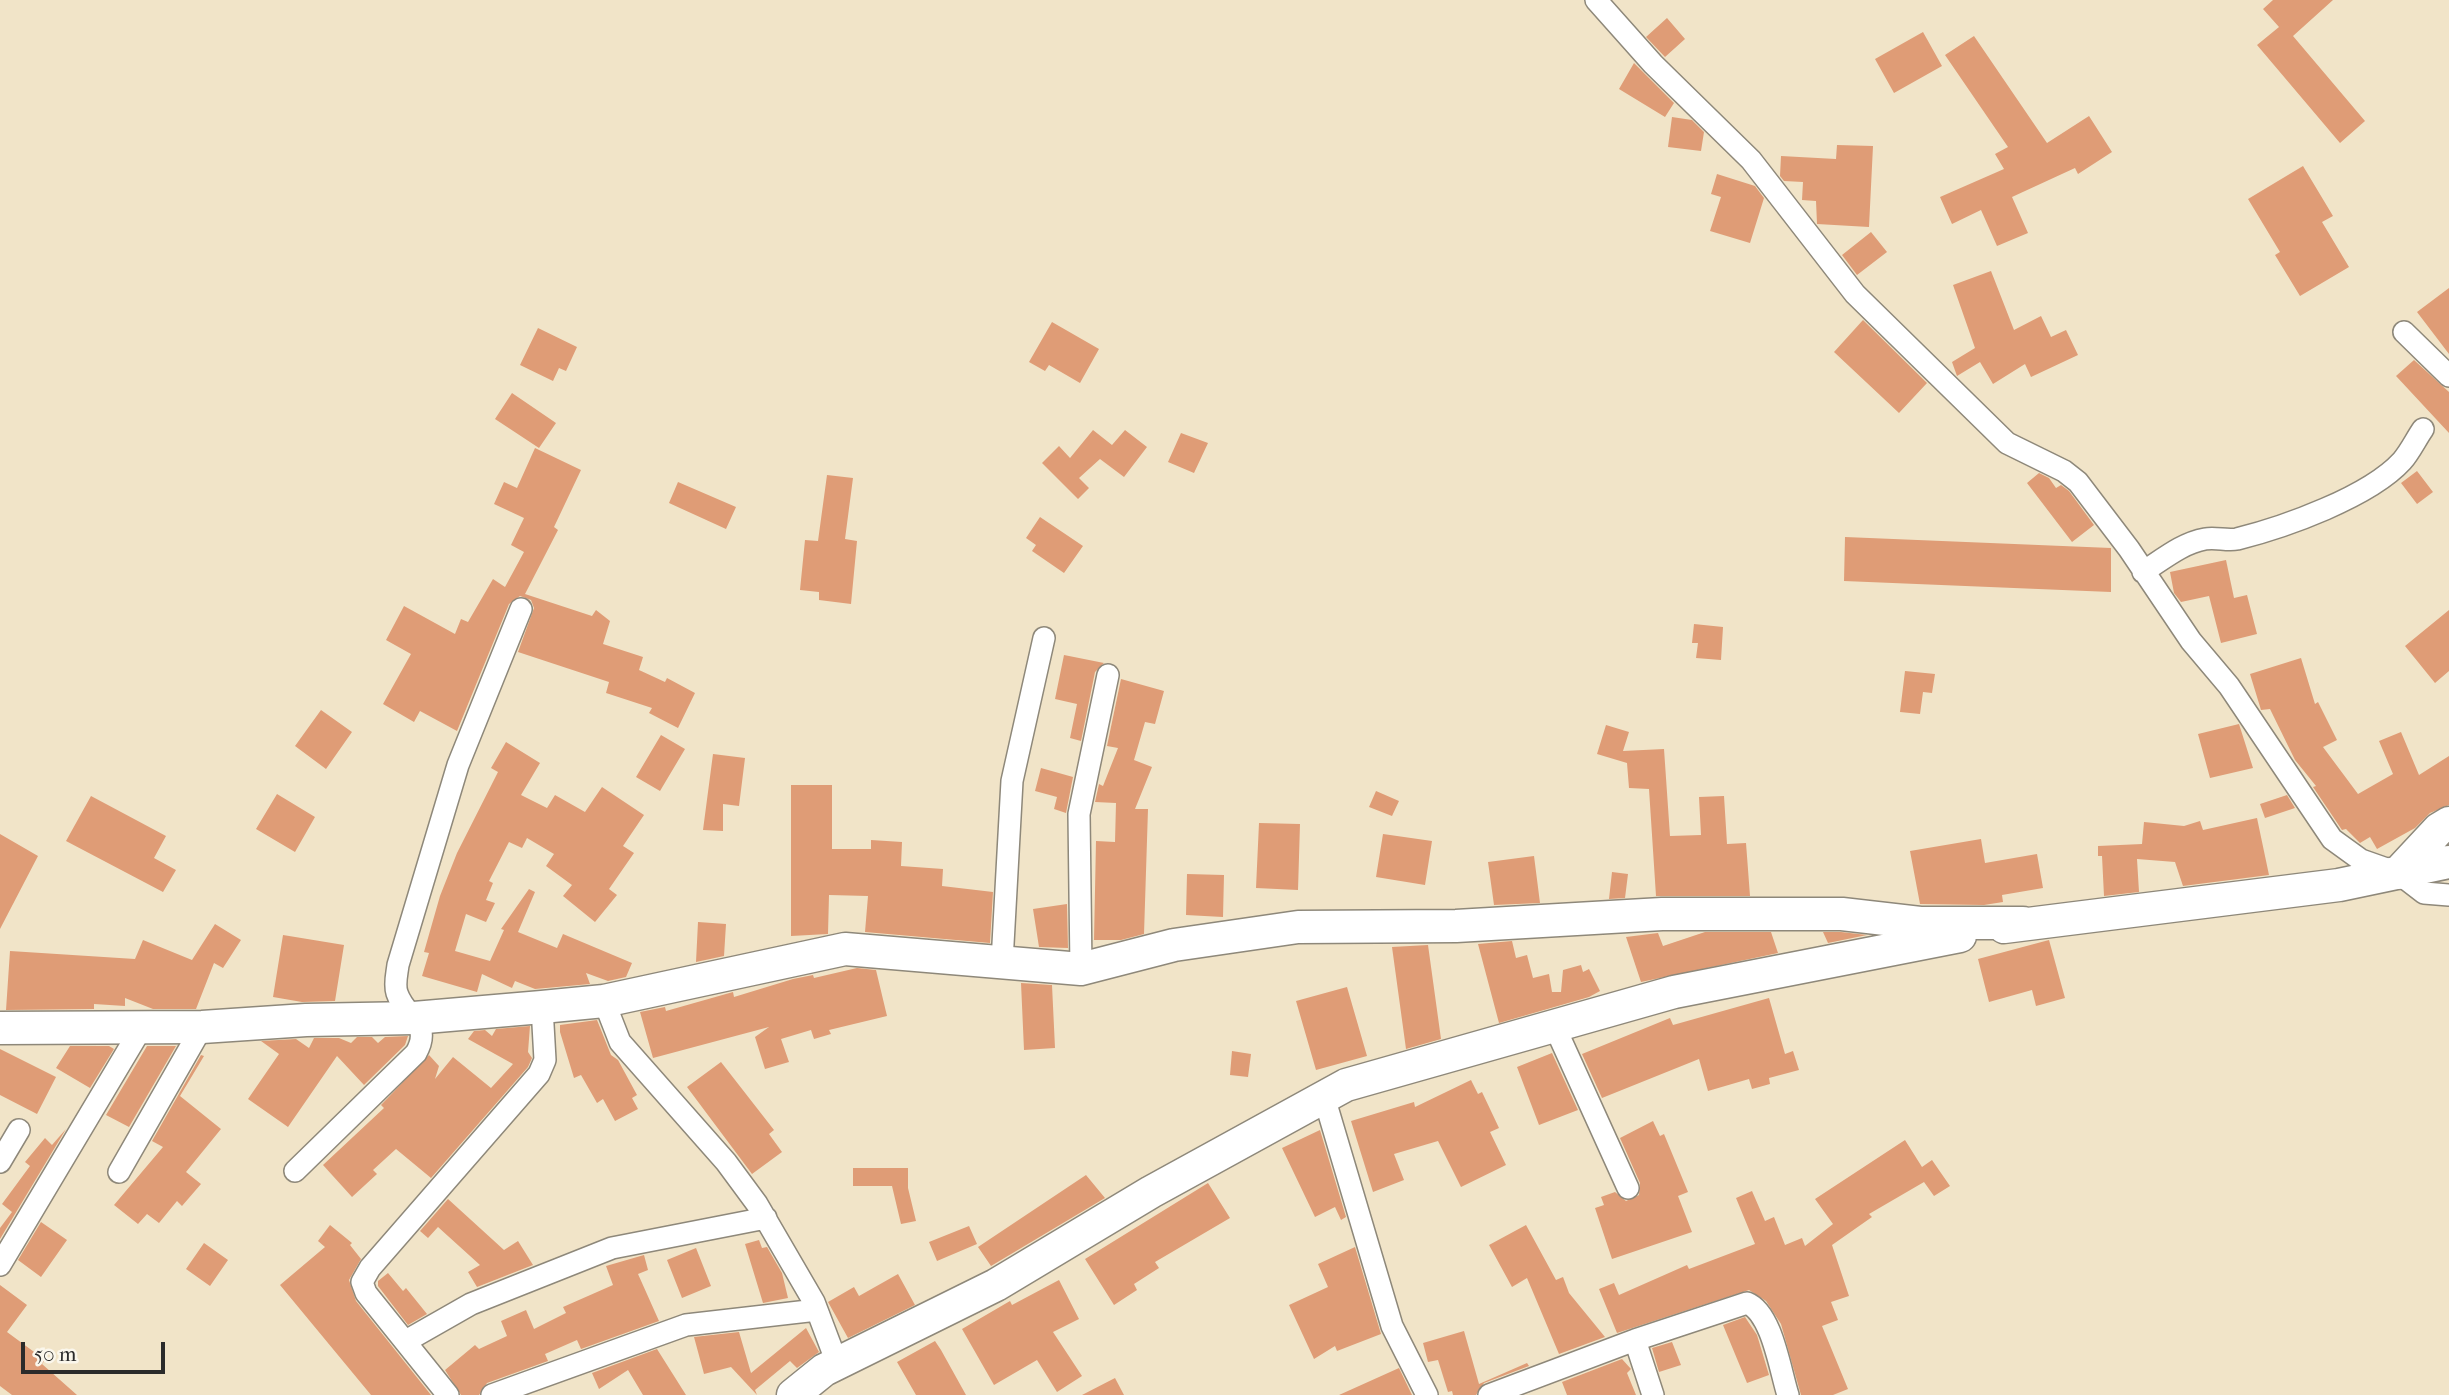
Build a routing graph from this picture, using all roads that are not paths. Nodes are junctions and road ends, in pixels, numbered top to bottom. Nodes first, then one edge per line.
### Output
1 (1596, 0) edge
2 (2404, 332) dead end
3 (2449, 376) edge
4 (2423, 429) dead end
5 (2143, 572) junction
6 (521, 609) dead end
7 (1044, 638) dead end
8 (1108, 675) dead end
9 (2449, 823) edge
10 (2449, 862) edge
11 (2398, 873) junction
12 (2449, 895) edge
13 (2023, 923) junction
14 (1002, 962) junction
15 (1082, 969) junction
16 (604, 1000) junction
17 (542, 1006) junction
18 (414, 1018) junction
19 (1554, 1025) junction
20 (142, 1027) junction
21 (202, 1027) junction
22 (0, 1028) edge
23 (1324, 1097) junction
24 (19, 1130) dead end
25 (0, 1162) edge
26 (295, 1171) dead end
27 (118, 1172) dead end
28 (1628, 1188) dead end
29 (766, 1219) junction
30 (0, 1265) edge
31 (817, 1310) junction
32 (1635, 1340) junction
33 (406, 1341) junction
34 (836, 1363) junction
35 (448, 1395) edge
36 (492, 1395) edge
37 (793, 1395) edge
38 (1427, 1395) edge
39 (1489, 1395) edge
40 (1653, 1395) edge
41 (1787, 1395) edge

1 - 5 street
2 - 3 street
4 - 5 street
5 - 11 street
6 - 18 street
7 - 14 street
8 - 15 street
9 - 11 main road
10 - 11 main road
11 - 12 street
11 - 13 main road
13 - 15 main road
13 - 19 main road
14 - 15 main road
14 - 16 main road
16 - 17 main road
16 - 29 street
17 - 18 main road
17 - 33 street
18 - 21 main road
18 - 26 street
19 - 23 main road
19 - 28 street
20 - 21 main road
20 - 22 main road
20 - 30 street
21 - 27 street
23 - 34 main road
23 - 38 street
24 - 25 street
29 - 31 street
29 - 33 street
31 - 34 street
31 - 36 street
32 - 39 street
32 - 40 street
32 - 41 street
33 - 35 street
34 - 37 main road

